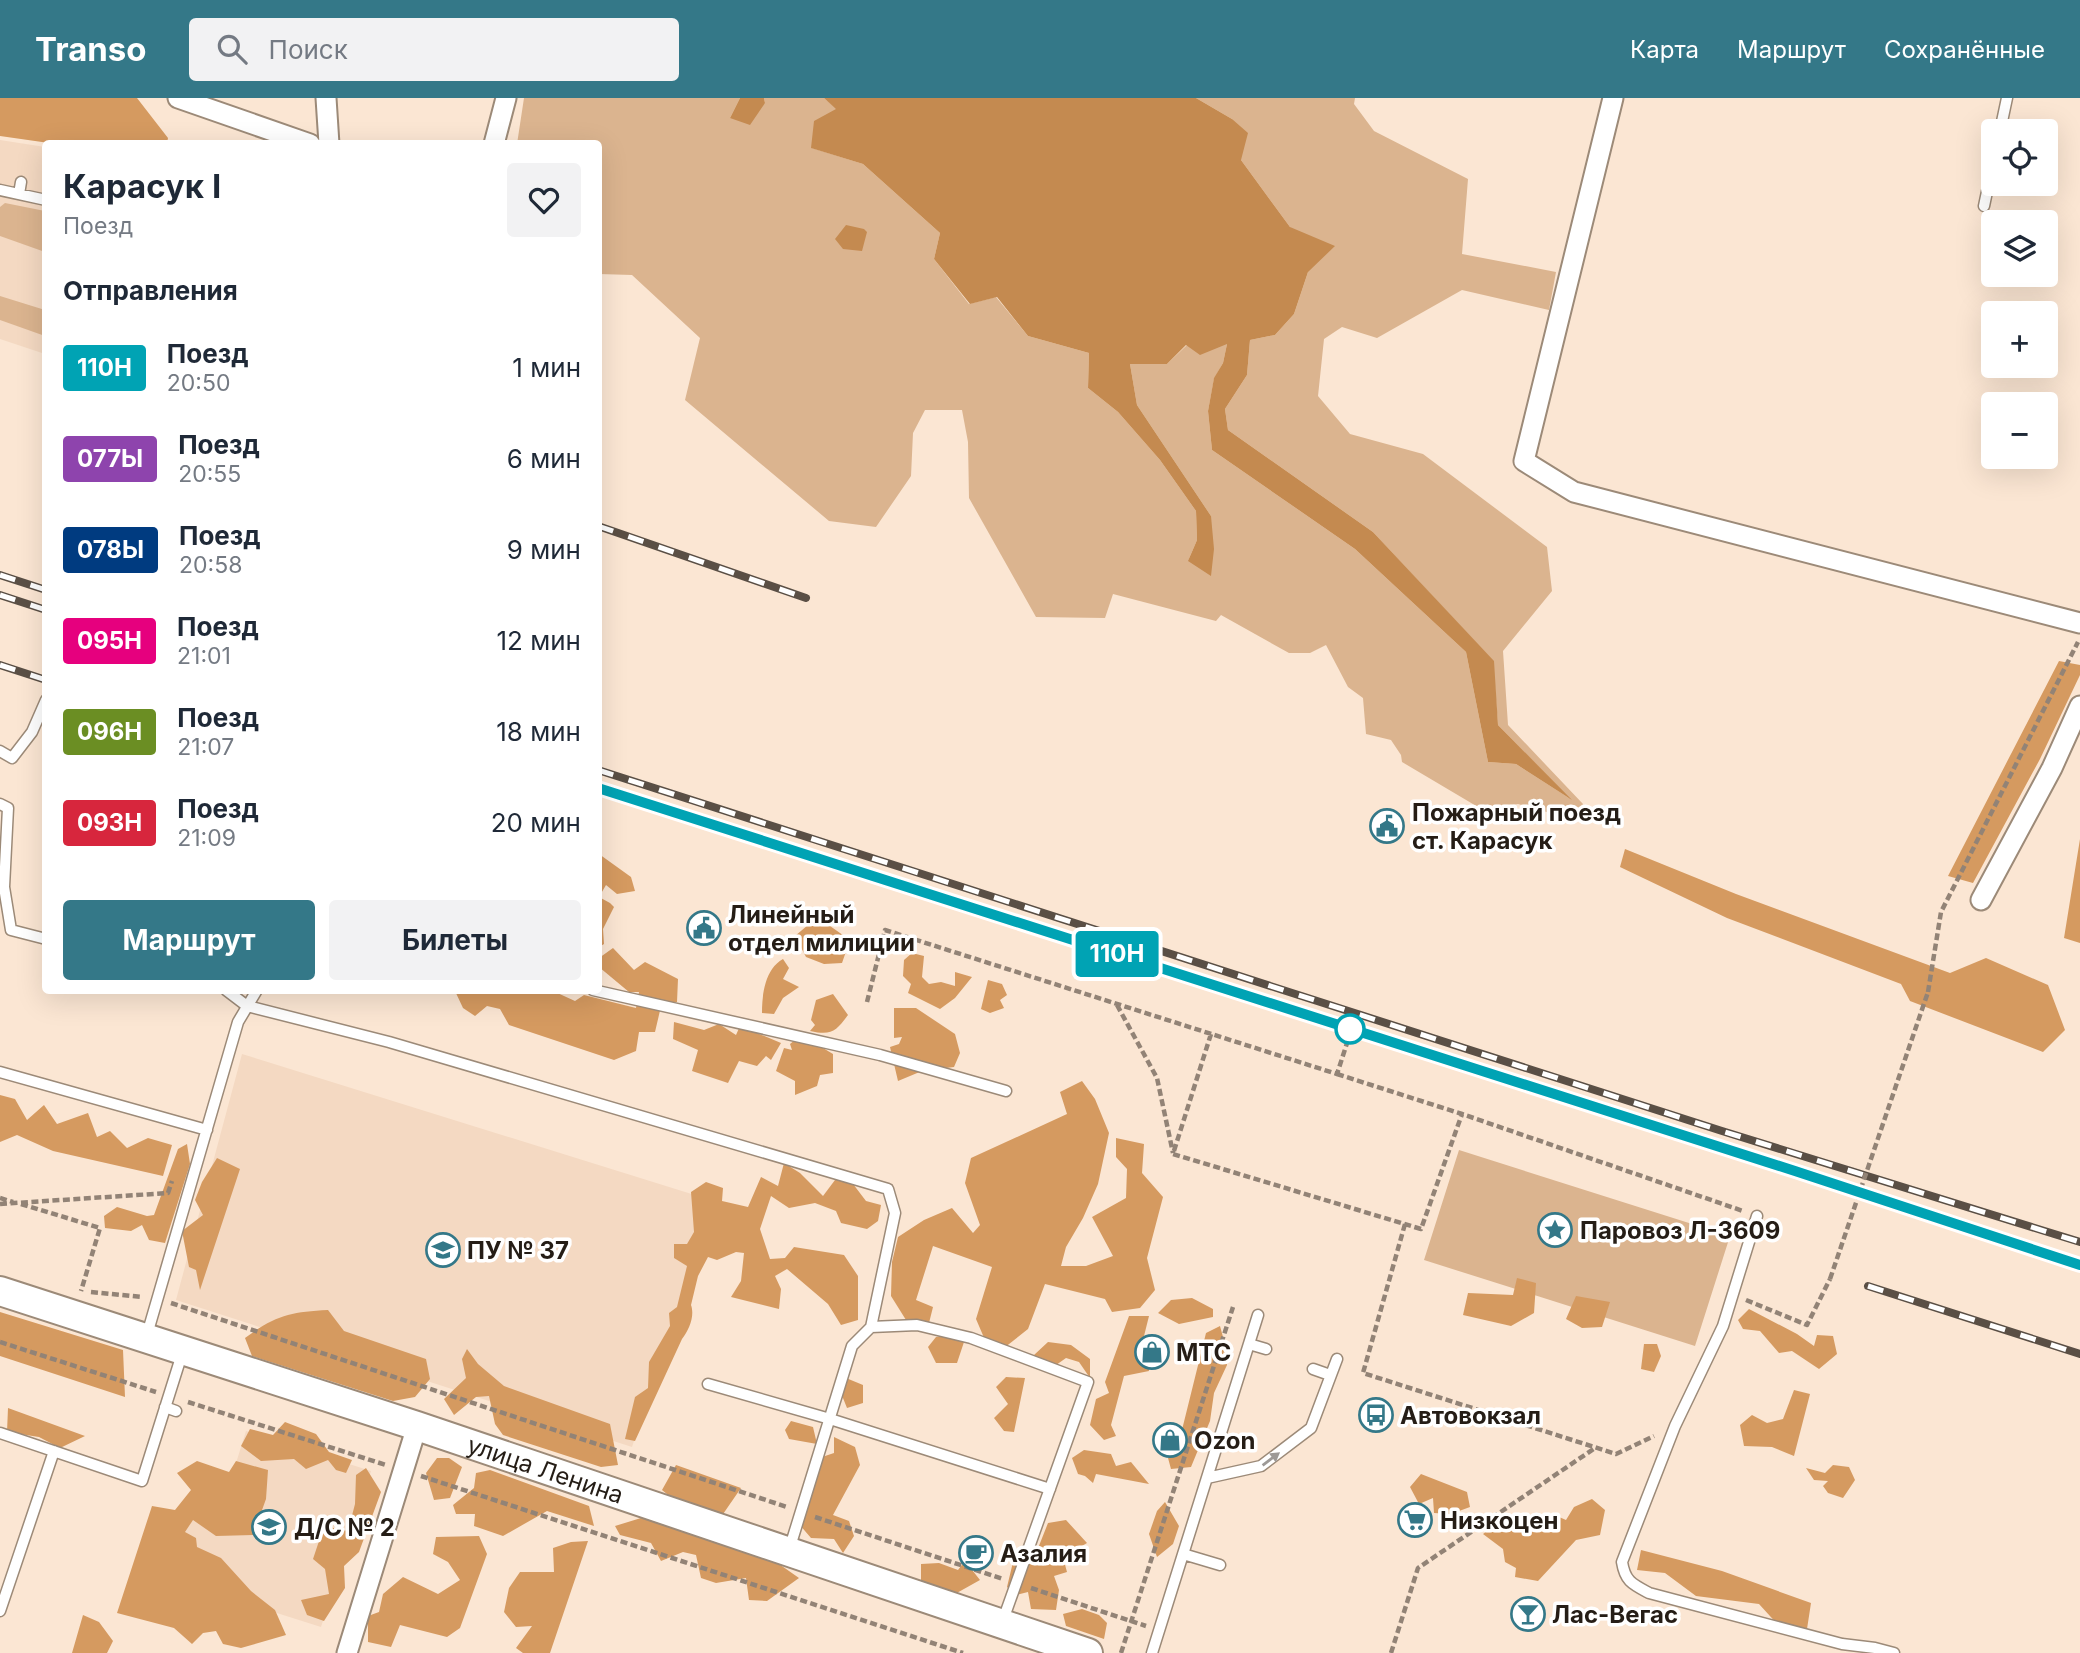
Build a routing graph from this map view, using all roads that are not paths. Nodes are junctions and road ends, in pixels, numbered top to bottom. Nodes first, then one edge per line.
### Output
1 (178, 98) edge
2 (326, 98) edge
3 (506, 98) edge
4 (1613, 98) edge
5 (2007, 98) edge
6 (2003, 119) edge
7 (299, 140) edge
8 (329, 140) edge
9 (495, 140) edge
10 (21, 182) dead end
11 (0, 190) edge
12 (19, 194) junction
13 (1986, 196) edge
14 (42, 199) edge
15 (1984, 206) dead end
16 (2080, 623) edge
17 (2080, 706) edge
18 (42, 709) edge
19 (0, 751) edge
20 (0, 804) edge
21 (1981, 900) dead end
22 (42, 938) edge
23 (602, 992) edge
24 (231, 994) edge
25 (254, 994) edge
26 (247, 1006) junction
27 (0, 1072) edge
28 (1006, 1091) dead end
29 (207, 1130) junction
30 (1757, 1216) road end
31 (0, 1291) edge
32 (1258, 1315) dead end
33 (871, 1327) junction
34 (146, 1338) junction
35 (1249, 1344) junction
36 (1266, 1349) dead end
37 (183, 1350) junction
38 (1337, 1359) dead end
39 (1313, 1369) dead end
40 (1330, 1375) junction
41 (708, 1384) dead end
42 (167, 1401) junction
43 (176, 1410) dead end
44 (830, 1419) junction
45 (417, 1426) junction
46 (0, 1433) edge
47 (54, 1451) junction
48 (1207, 1478) junction
49 (1049, 1489) junction
50 (789, 1552) junction
51 (1183, 1554) junction
52 (1220, 1565) dead end
53 (0, 1611) edge
54 (1001, 1624) junction
55 (347, 1653) edge
56 (1088, 1653) edge
57 (1152, 1653) edge
58 (1894, 1653) edge

1 - 7 street
2 - 8 street
3 - 9 street
4 - 16 street
5 - 6 lane
10 - 12 lane
11 - 12 lane
12 - 14 lane
13 - 15 lane
17 - 21 street
18 - 19 lane
20 - 22 lane
23 - 28 lane
24 - 26 lane
25 - 26 lane
26 - 29 lane
26 - 33 lane
27 - 29 lane
29 - 34 lane
30 - 58 lane
31 - 34 main road, улица Ленина
32 - 35 lane
33 - 44 lane
33 - 49 lane
34 - 37 main road, улица Ленина
35 - 36 lane
35 - 48 lane
37 - 42 lane
37 - 45 main road, улица Ленина
38 - 40 lane
39 - 40 lane
48 -> 40 lane
41 - 44 lane
42 - 43 lane
42 - 47 lane
44 - 49 lane
44 - 50 lane
45 - 50 main road, улица Ленина
45 - 55 street
46 - 47 lane
47 - 53 lane
48 - 51 lane
49 - 54 lane
50 - 54 main road, улица Ленина
51 - 52 lane
51 - 57 lane
54 - 56 main road, улица Ленина

